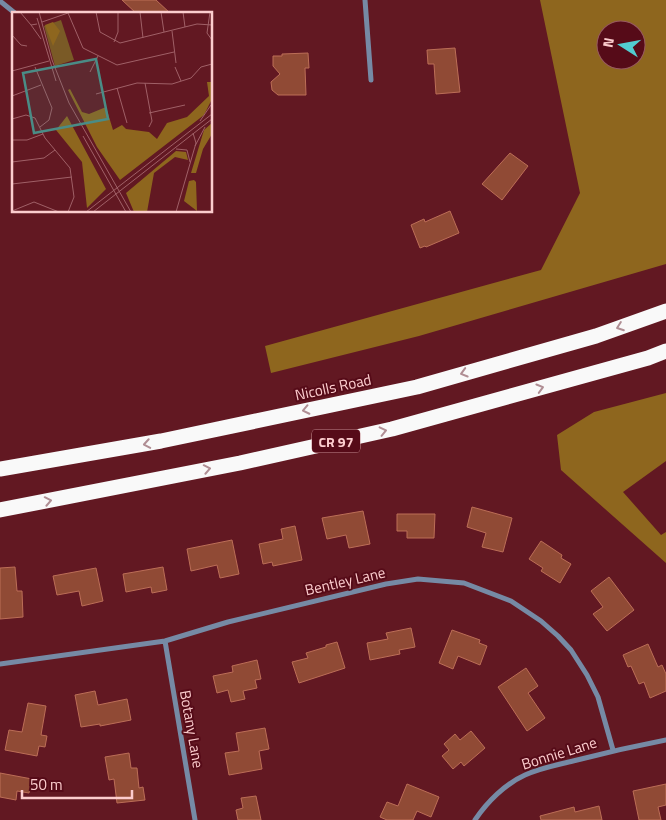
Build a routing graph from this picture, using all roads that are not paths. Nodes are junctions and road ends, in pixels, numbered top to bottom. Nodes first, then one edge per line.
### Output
1 (365, 0) edge
2 (0, 1) edge
3 (14, 12) edge
4 (371, 80) dead end
5 (666, 311) edge
6 (666, 351) edge
7 (0, 469) edge
8 (0, 510) edge
9 (165, 641) junction
10 (0, 664) edge
11 (666, 740) edge
12 (613, 750) junction
13 (195, 820) edge
14 (475, 820) edge

1 - 4 street
2 - 3 street
5 -> 7 highway, Nicolls Road / CR 97
8 -> 6 highway, CR 97
9 - 10 street, Bentley Lane
9 - 12 street, Bentley Lane
9 - 13 street, Botany Lane
11 - 12 street, Bonnie Lane
12 - 14 street, Bonnie Lane

